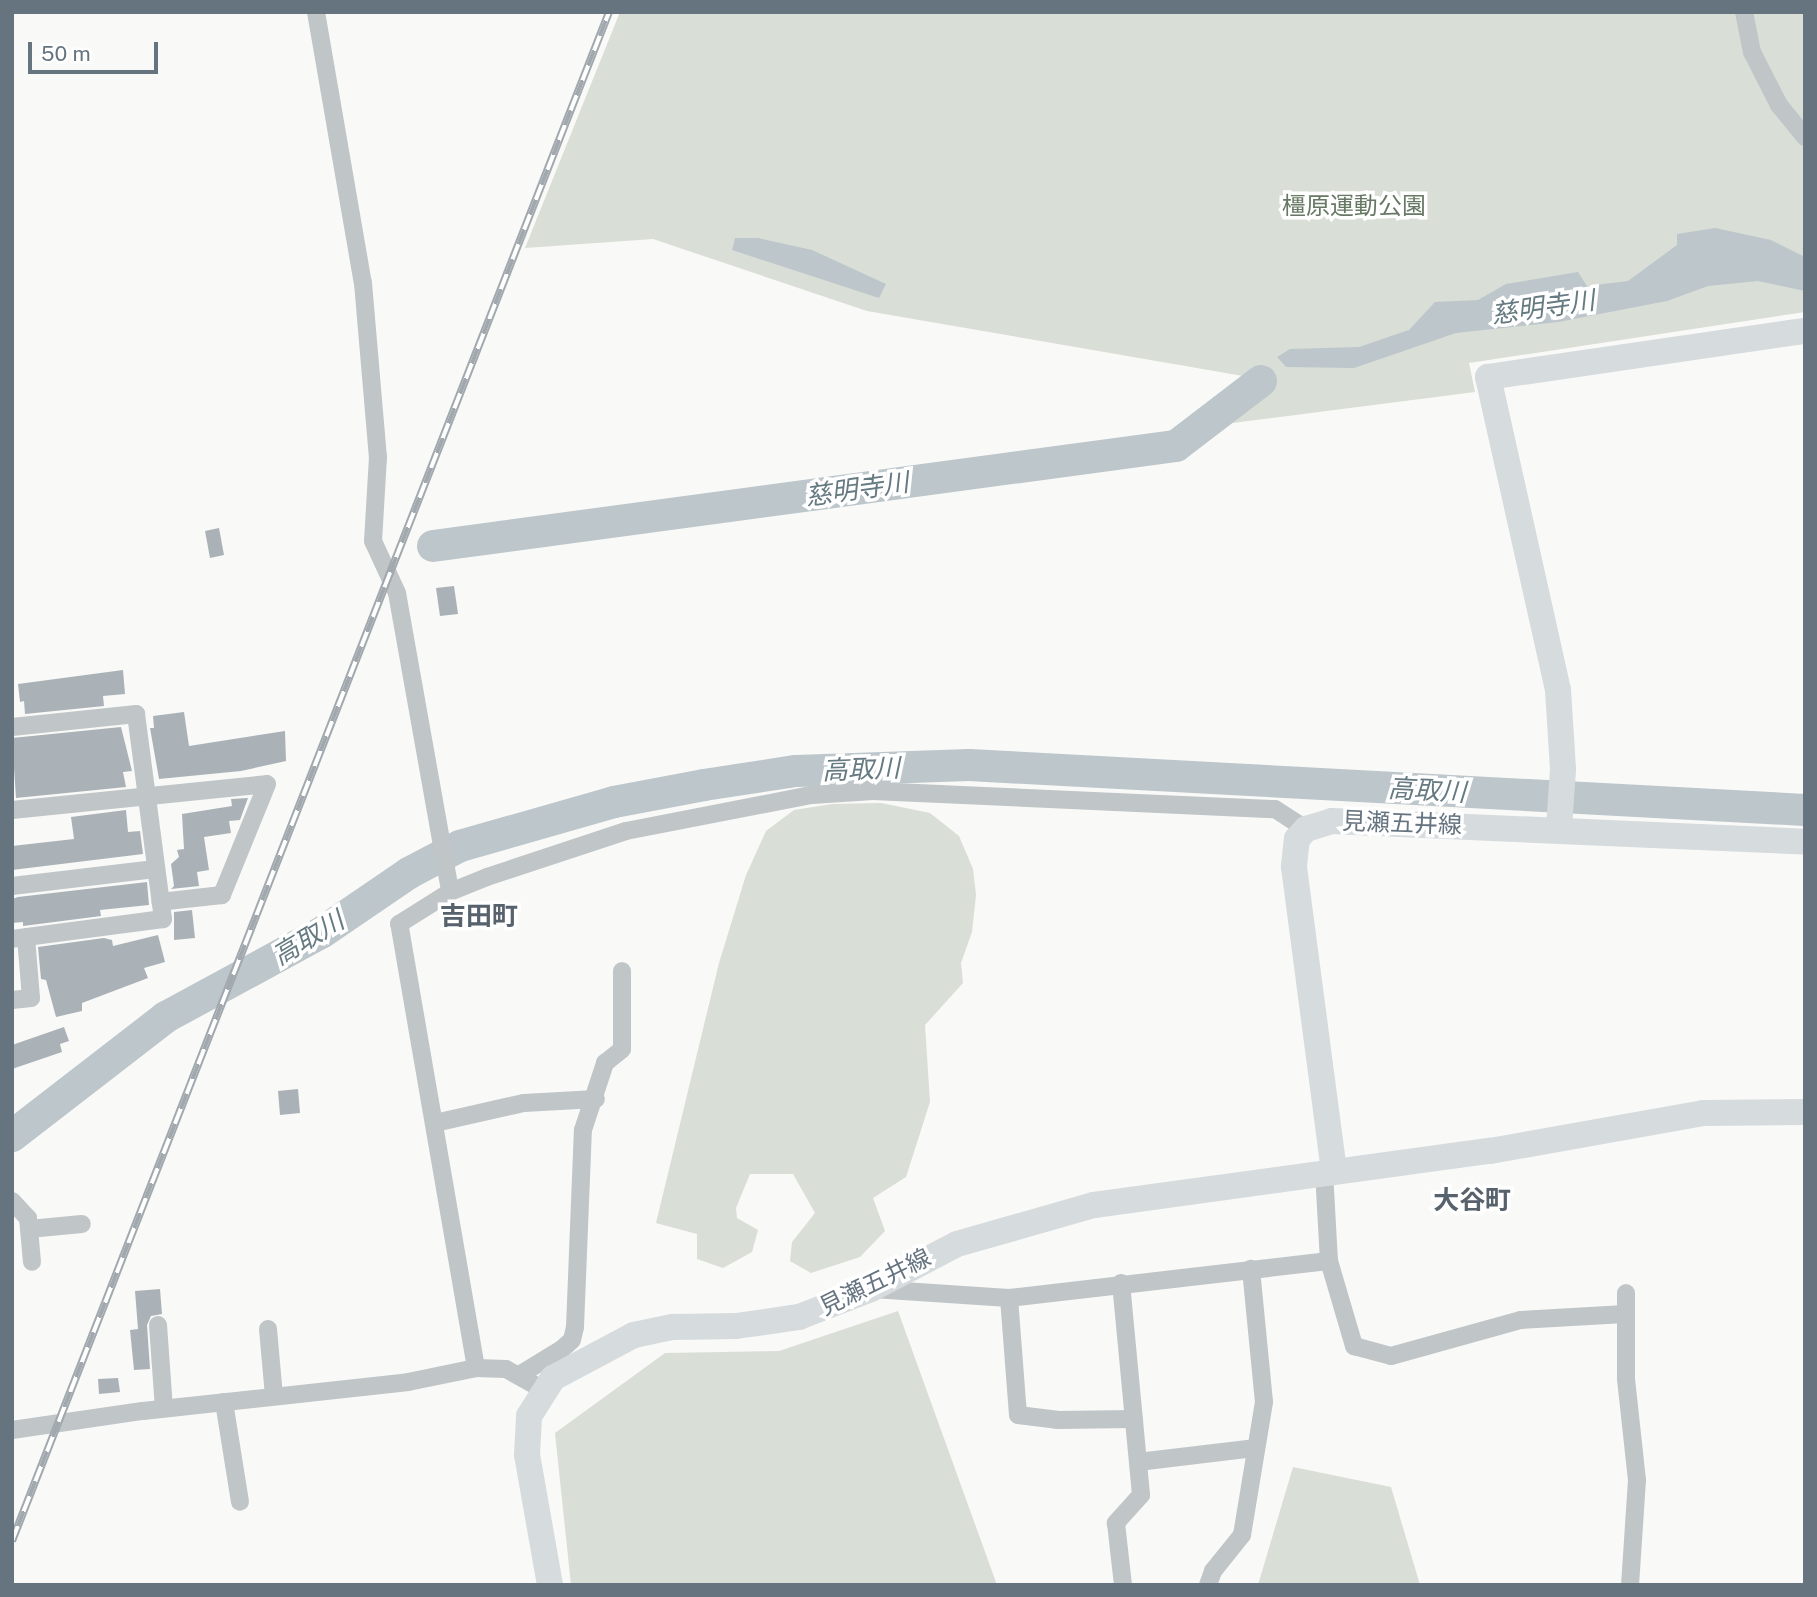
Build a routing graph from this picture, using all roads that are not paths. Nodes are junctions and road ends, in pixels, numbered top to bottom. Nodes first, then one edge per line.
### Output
1 (316, 12) edge
2 (1744, 12) edge
3 (1805, 137) edge
4 (1805, 331) edge
5 (12, 727) edge
6 (144, 795) junction
7 (12, 810) edge
8 (1560, 823) junction
9 (1306, 829) junction
10 (1805, 842) edge
11 (155, 869) junction
12 (12, 886) edge
13 (449, 887) junction
14 (160, 902) junction
15 (19, 938) edge
16 (622, 971) dead end
17 (12, 1000) edge
18 (596, 1099) junction
19 (1805, 1112) edge
20 (435, 1123) junction
21 (1329, 1172) junction
22 (12, 1201) edge
23 (82, 1224) dead end
24 (29, 1229) junction
25 (1329, 1261) junction
26 (32, 1262) dead end
27 (1251, 1269) junction
28 (1121, 1283) junction
29 (871, 1289) junction
30 (1626, 1293) dead end
31 (1009, 1297) junction
32 (1625, 1314) junction
33 (158, 1325) dead end
34 (268, 1329) dead end
35 (476, 1368) junction
36 (521, 1374) junction
37 (542, 1389) junction
38 (274, 1396) junction
39 (224, 1402) junction
40 (164, 1408) junction
41 (1134, 1419) junction
42 (12, 1430) edge
43 (1256, 1448) junction
44 (1138, 1462) junction
45 (240, 1502) dead end
46 (550, 1585) edge
47 (1123, 1585) edge
48 (1208, 1585) edge
49 (1630, 1585) edge

1 - 13 street
2 - 3 street
4 - 8 main road
5 - 6 street
6 - 7 street
6 - 11 street
6 - 14 street
8 - 9 main road, 見瀬五井線
8 - 10 main road, 見瀬五井線
9 - 13 street
9 - 21 main road, 見瀬五井線
11 - 12 street
11 - 14 street
13 - 20 street
14 - 15 street
15 - 17 street
16 - 18 street
18 - 20 street
18 - 36 street
19 - 21 main road, 見瀬五井線
20 - 35 street
21 - 25 street
21 - 29 main road, 見瀬五井線
22 - 24 street
23 - 24 street
24 - 26 street
25 - 27 street
25 - 32 street
27 - 28 street
27 - 43 street
28 - 31 street
28 - 41 street
29 - 31 street
29 - 37 main road, 見瀬五井線
30 - 32 street
31 - 41 street
32 - 49 street
33 - 40 street
34 - 38 street
35 - 36 street
35 - 38 street
36 - 37 street
37 - 46 main road
38 - 39 street
39 - 40 street
39 - 45 street
40 - 42 street
41 - 44 street
43 - 44 street
43 - 48 street
44 - 47 street

